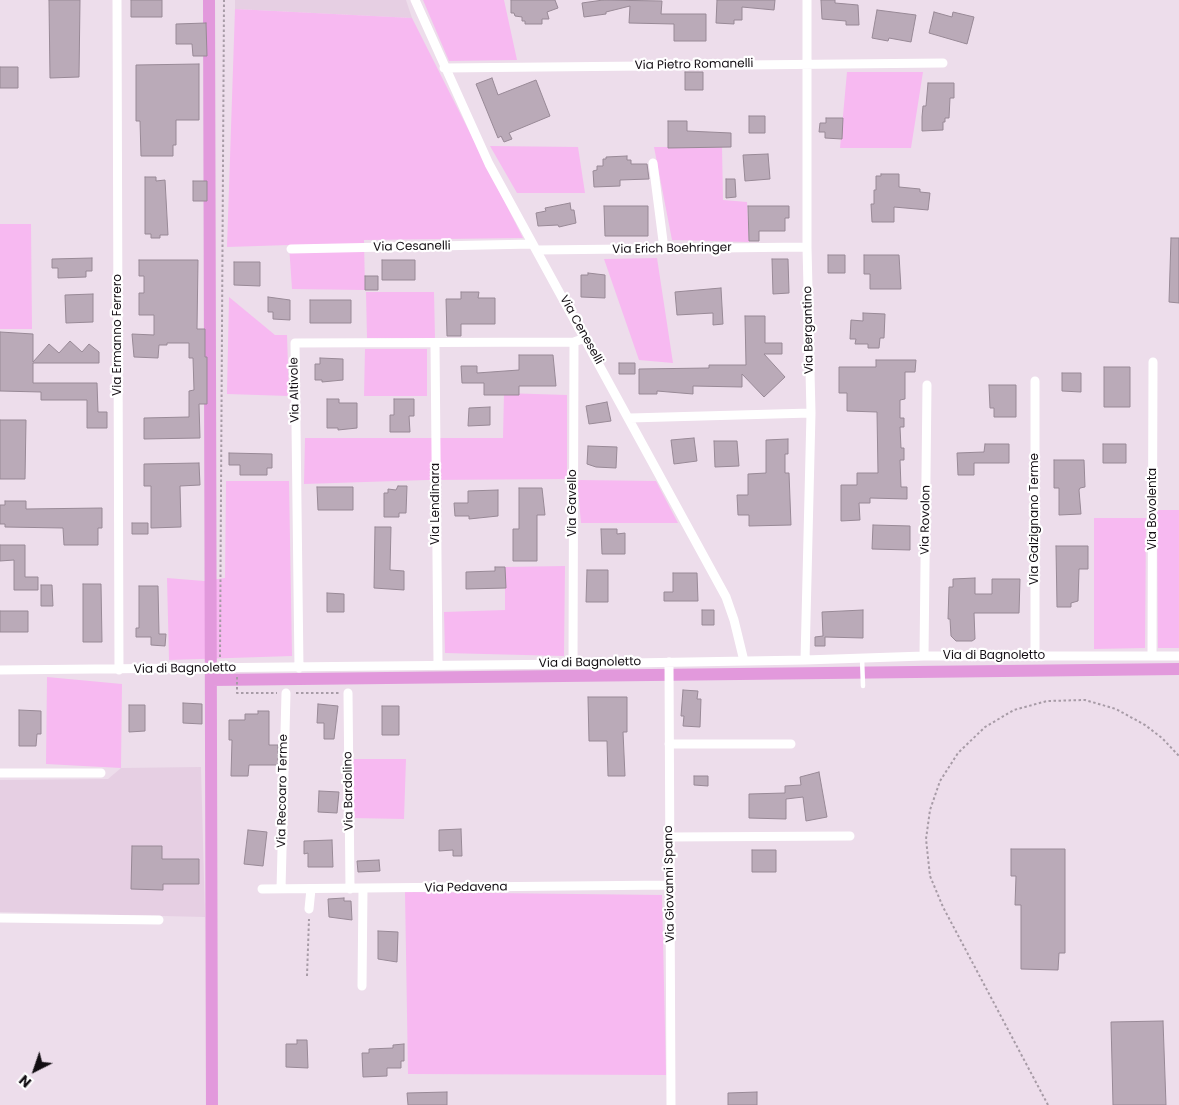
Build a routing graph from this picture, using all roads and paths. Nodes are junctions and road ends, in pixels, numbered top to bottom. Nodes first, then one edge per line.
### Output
1 (118, 0) edge
2 (224, 0) edge
3 (415, 0) edge
4 (808, 0) edge
5 (943, 63) dead end
6 (807, 64) junction
7 (444, 68) junction
8 (652, 163) dead end
9 (535, 247) junction
10 (807, 247) junction
11 (292, 249) dead end
12 (664, 249) junction
13 (585, 338) junction
14 (574, 342) junction
15 (435, 344) junction
16 (1153, 362) dead end
17 (1035, 381) dead end
18 (927, 385) dead end
19 (811, 413) junction
20 (630, 418) junction
21 (924, 656) junction
22 (1035, 656) junction
23 (1152, 656) junction
24 (1179, 656) edge
25 (220, 657) dead end
26 (806, 660) junction
27 (744, 661) junction
28 (862, 663) junction
29 (438, 664) junction
30 (573, 664) junction
31 (669, 666) junction
32 (299, 668) junction
33 (0, 670) edge
34 (119, 670) junction
35 (237, 674) dead end
36 (863, 686) dead end
37 (237, 693) dead end
38 (286, 693) dead end
39 (348, 693) dead end
40 (669, 744) junction
41 (791, 744) dead end
42 (1179, 756) edge
43 (0, 773) edge
44 (101, 773) dead end
45 (850, 836) dead end
46 (670, 837) junction
47 (671, 885) junction
48 (262, 889) dead end
49 (281, 889) junction
50 (311, 889) junction
51 (350, 889) junction
52 (362, 889) junction
53 (309, 909) joint
54 (0, 918) edge
55 (159, 920) dead end
56 (307, 976) dead end
57 (362, 986) dead end
58 (671, 1105) edge
59 (1048, 1105) edge

1 - 34 street, Via Ermanno Ferrero
2 - 25 path
3 - 7 street, Via Ceneselli
4 - 6 street, Via Bergantino
5 - 6 street, Via Pietro Romanelli
6 - 7 street, Via Pietro Romanelli
6 - 10 street, Via Bergantino
7 - 9 street, Via Ceneselli
8 - 12 street
9 - 11 street, Via Cesanelli
9 - 12 street, Via Erich Boehringer
9 - 13 street, Via Ceneselli
10 - 12 street, Via Erich Boehringer
10 - 19 street, Via Bergantino
13 - 14 street, Via Altivole
13 - 20 street, Via Ceneselli
14 - 15 street, Via Altivole
14 - 30 street, Via Gavello
15 - 29 street, Via Lendinara
15 - 32 street, Via Altivole
16 - 23 street, Via Bovolenta
17 - 22 street, Via Galzignano Terme
18 - 21 street, Via Rovolon
19 - 20 street
19 - 26 street, Via Bergantino
20 - 27 street, Via Ceneselli
21 - 22 street, Via di Bagnoletto
21 - 28 street, Via di Bagnoletto
22 - 23 street, Via di Bagnoletto
23 - 24 street, Via di Bagnoletto
26 - 27 street, Via di Bagnoletto
26 - 28 street, Via di Bagnoletto
27 - 31 street, Via di Bagnoletto
28 - 36 lane
29 - 30 street, Via di Bagnoletto
29 - 32 street, Via di Bagnoletto
30 - 31 street, Via di Bagnoletto
31 - 40 street, Via Giovanni Spano
32 - 34 street, Via di Bagnoletto
33 - 34 street, Via di Bagnoletto
35 - 37 path
38 - 49 street, Via Recoaro Terme
39 - 51 street, Via Bardolino
40 - 41 street
40 - 46 street, Via Giovanni Spano
42 - 59 path
43 - 44 street
45 - 46 street
46 - 47 street, Via Giovanni Spano
47 - 52 street, Via Pedavena
47 - 58 street, Via Giovanni Spano
48 - 49 street, Via Pedavena
49 - 50 street, Via Pedavena
50 - 51 street, Via Pedavena
50 - 53 street
51 - 52 street, Via Pedavena
52 - 57 street
53 - 56 path
54 - 55 street

